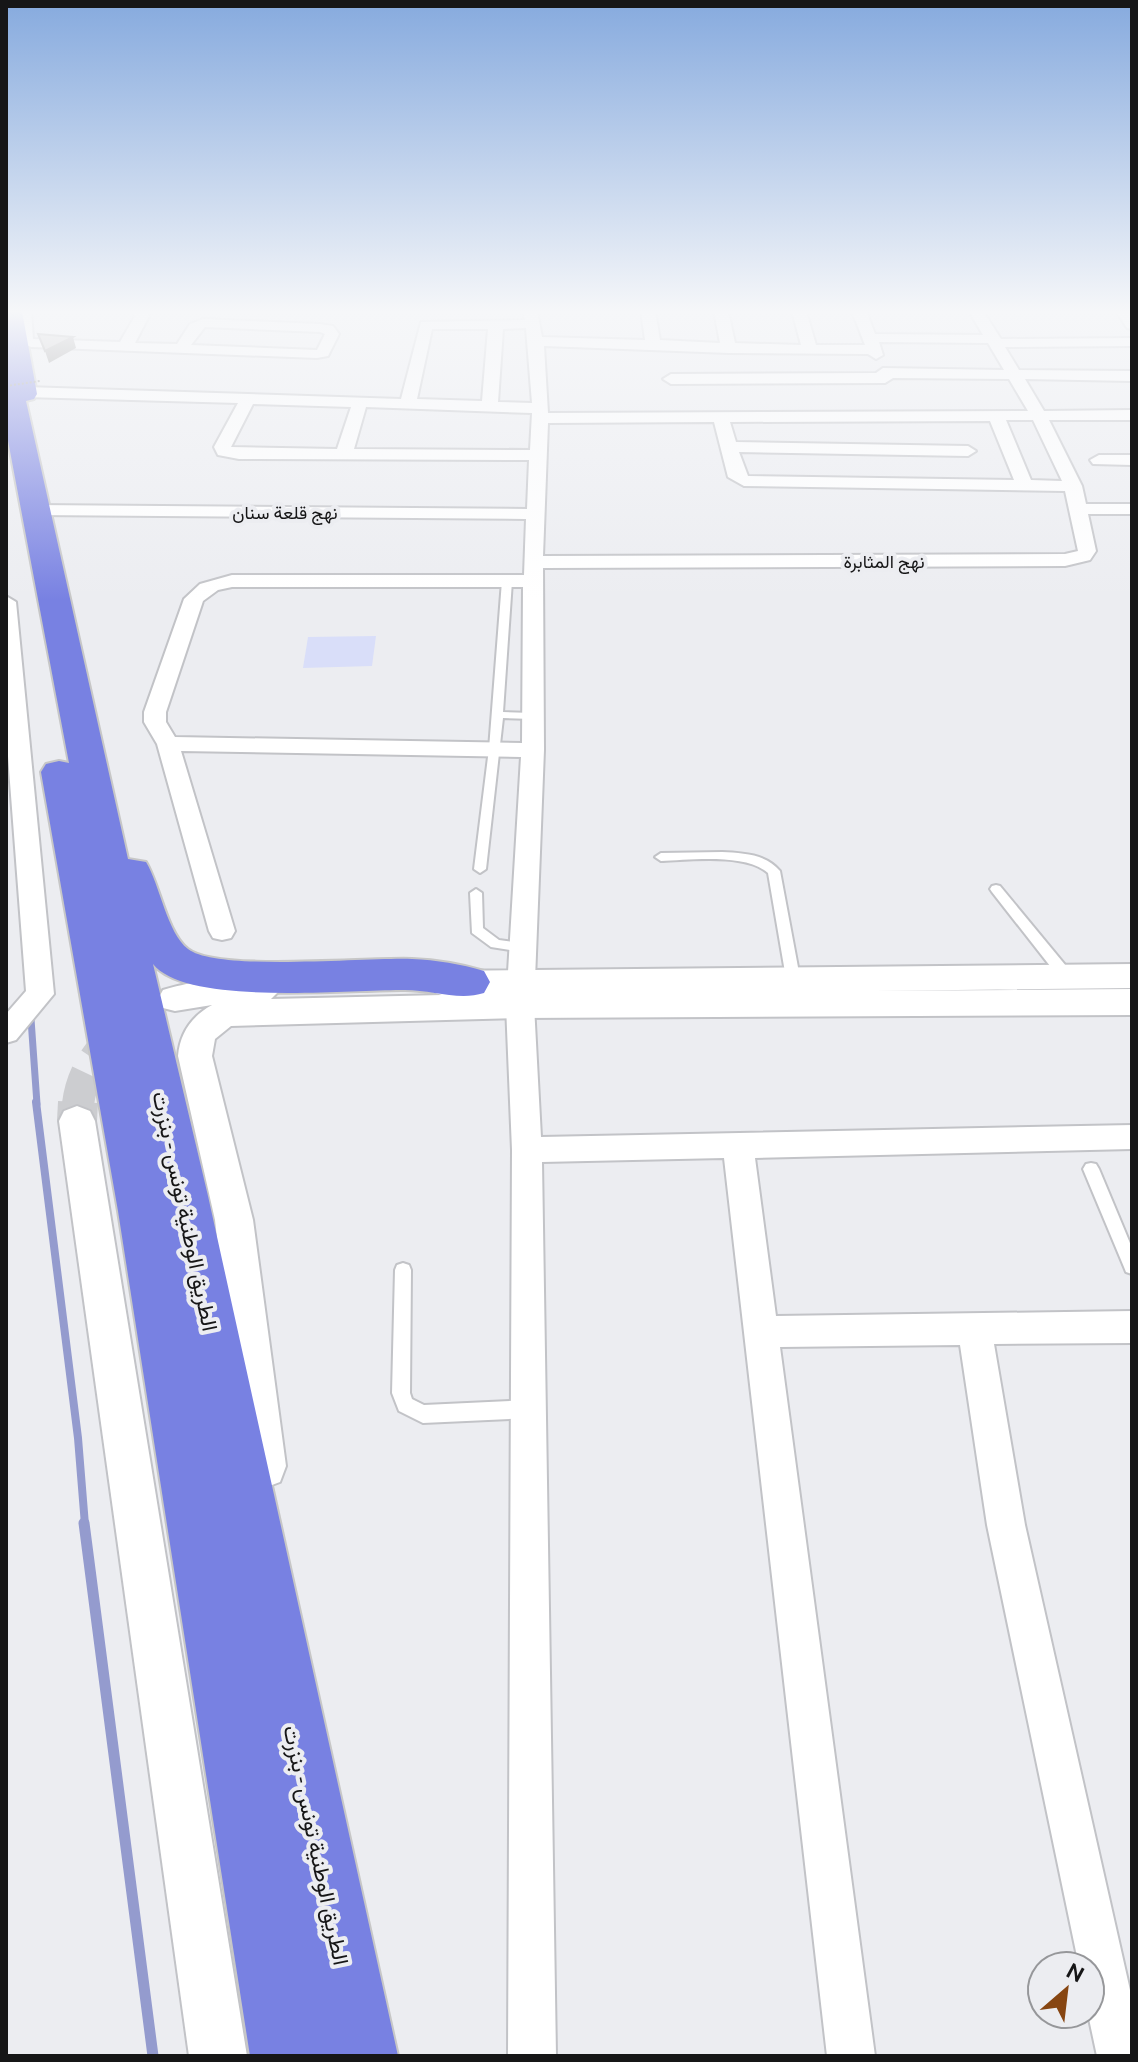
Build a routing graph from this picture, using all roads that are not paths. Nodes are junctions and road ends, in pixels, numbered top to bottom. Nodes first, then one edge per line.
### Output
1 (20, 407) edge
2 (243, 407) edge
3 (358, 407) edge
4 (499, 407) edge
5 (540, 407) edge
6 (591, 407) edge
7 (696, 407) edge
8 (882, 407) edge
9 (929, 407) edge
10 (1034, 407) edge
11 (540, 413) junction
12 (878, 415) junction
13 (1132, 415) edge
14 (952, 416) junction
15 (996, 416) junction
16 (1039, 416) junction
17 (721, 417) junction
18 (729, 447) junction
19 (888, 450) junction
20 (968, 451) junction
21 (344, 455) junction
22 (539, 455) junction
23 (1099, 460) dead end
24 (1132, 460) edge
25 (984, 486) junction
26 (1025, 486) junction
27 (1073, 486) junction
28 (24, 494) edge
29 (1080, 509) junction
30 (1132, 509) edge
31 (535, 514) junction
32 (533, 572) junction
33 (507, 581) junction
34 (7, 609) edge
35 (497, 715) junction
36 (533, 716) junction
37 (78, 724) junction
38 (168, 744) junction
39 (495, 749) junction
40 (533, 750) junction
41 (117, 836) junction
42 (661, 857) dead end
43 (480, 869) dead end
44 (996, 889) dead end
45 (476, 893) dead end
46 (222, 931) dead end
47 (1066, 976) junction
48 (1132, 976) edge
49 (521, 978) junction
50 (793, 978) junction
51 (469, 982) junction
52 (175, 999) dead end
53 (1132, 1002) edge
54 (6, 1032) edge
55 (77, 1121) tunnel mouth
56 (1132, 1137) edge
57 (738, 1145) junction
58 (527, 1150) junction
59 (1091, 1169) dead end
60 (1132, 1267) edge
61 (403, 1270) dead end
62 (1132, 1327) edge
63 (974, 1329) junction
64 (761, 1332) junction
65 (529, 1409) junction
66 (261, 1449) junction
67 (218, 2056) edge
68 (288, 2056) edge
69 (360, 2056) edge
70 (394, 2056) edge
71 (532, 2056) edge
72 (851, 2056) edge
73 (1121, 2056) edge

1 - 28 highway, الطريق الوطنية تونس - بنزرت
2 - 21 street
3 - 21 street
4 - 11 street
5 - 11 street
6 - 11 street
7 - 17 street
8 - 12 street
9 - 14 street
10 - 16 street, نهج المثابرة
11 - 22 street
12 - 17 street
12 - 19 street
13 - 16 street
14 - 15 street
14 - 20 street
15 - 16 street
15 - 26 street
16 - 27 street, نهج المثابرة
17 - 18 street
18 - 19 street
18 - 25 street
19 - 20 street
20 - 25 street
21 - 22 street
22 - 31 street
23 - 24 street
25 - 26 street
26 - 27 street
27 - 29 street, نهج المثابرة
28 - 31 street, نهج قلعة سنان
28 - 37 highway, الطريق الوطنية تونس - بنزرت
28 - 68 highway, الطريق الوطنية تونس - بنزرت
29 - 30 street
29 - 32 street, نهج المثابرة
31 - 32 street
32 - 33 street
32 - 36 street
33 - 35 lane
33 - 38 street
34 - 54 street
35 - 36 lane
35 - 39 lane
36 - 40 street
37 - 41 highway
37 - 69 highway, الطريق الوطنية تونس - بنزرت
38 - 39 street
38 - 46 street
39 - 40 street
39 - 43 lane
40 - 49 street
41 - 51 highway
41 - 66 highway
42 - 50 lane
44 - 47 lane
45 - 49 lane
47 - 48 street
47 - 50 street
49 - 50 street
49 - 51 street
49 - 53 street
49 - 58 street
49 - 66 street
51 - 52 street
55 - 67 street
56 - 57 street
57 - 58 street
57 - 64 street
58 - 65 street
59 - 60 lane
61 - 65 lane
62 - 63 street
63 - 64 street
63 - 73 street
64 - 72 street
65 - 71 street
66 - 70 street

